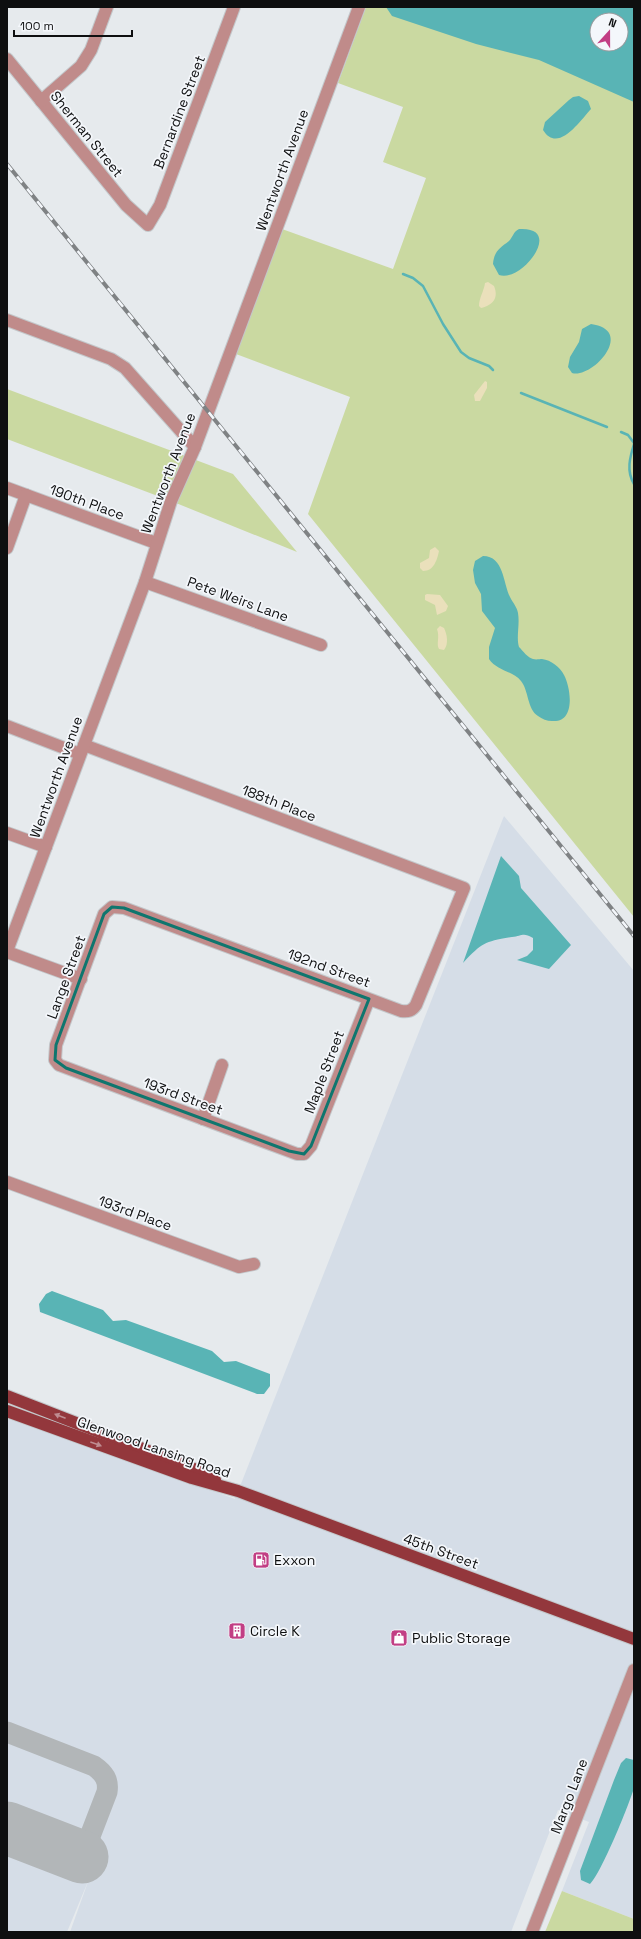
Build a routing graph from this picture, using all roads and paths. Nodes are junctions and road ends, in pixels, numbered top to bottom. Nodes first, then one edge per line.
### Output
1 (107, 7) edge
2 (234, 7) edge
3 (359, 7) edge
4 (7, 59) edge
5 (41, 101) junction
6 (148, 225) joint
7 (7, 320) edge
8 (195, 447) junction
9 (7, 488) edge
10 (26, 495) junction
11 (156, 543) junction
12 (7, 548) edge
13 (145, 582) junction
14 (321, 646) dead end
15 (7, 726) edge
16 (82, 749) junction
17 (7, 833) edge
18 (46, 847) junction
19 (464, 888) joint
20 (112, 907) joint
21 (7, 952) edge
22 (81, 979) junction
23 (369, 999) junction
24 (55, 1060) joint
25 (222, 1065) dead end
26 (203, 1119) junction
27 (304, 1154) joint
28 (7, 1182) edge
29 (254, 1264) dead end
30 (7, 1396) edge
31 (7, 1411) edge
32 (238, 1491) junction
33 (634, 1638) edge
34 (634, 1670) edge
35 (532, 1932) edge

1 - 5 street
2 - 6 street, Bernardine Street
3 - 8 street, Wentworth Avenue
4 - 5 street, Sherman Street
5 - 6 street, Sherman Street
7 - 8 street
8 - 11 street, Wentworth Avenue
9 - 10 street, 190th Place
10 - 11 street, 190th Place
10 - 12 street
11 - 13 street, Wentworth Avenue
13 - 14 street, Pete Weirs Lane
13 - 16 street, Wentworth Avenue
15 - 16 street, 188th Place
16 - 18 street, Wentworth Avenue
16 - 19 street, 188th Place
17 - 18 street
18 - 21 street, Wentworth Avenue
19 - 23 street, 192nd Street
20 - 22 street, Lange Street
20 - 23 street, 192nd Street
21 - 22 street
22 - 24 street, Lange Street
23 - 27 street, Maple Street
24 - 26 street, 193rd Street
25 - 26 street
26 - 27 street, 193rd Street
28 - 29 street, 193rd Place
32 -> 30 main road, Glenwood Lansing Road
31 -> 32 main road, Glenwood Lansing Road
32 - 33 main road, 45th Street
34 - 35 street, Margo Lane

